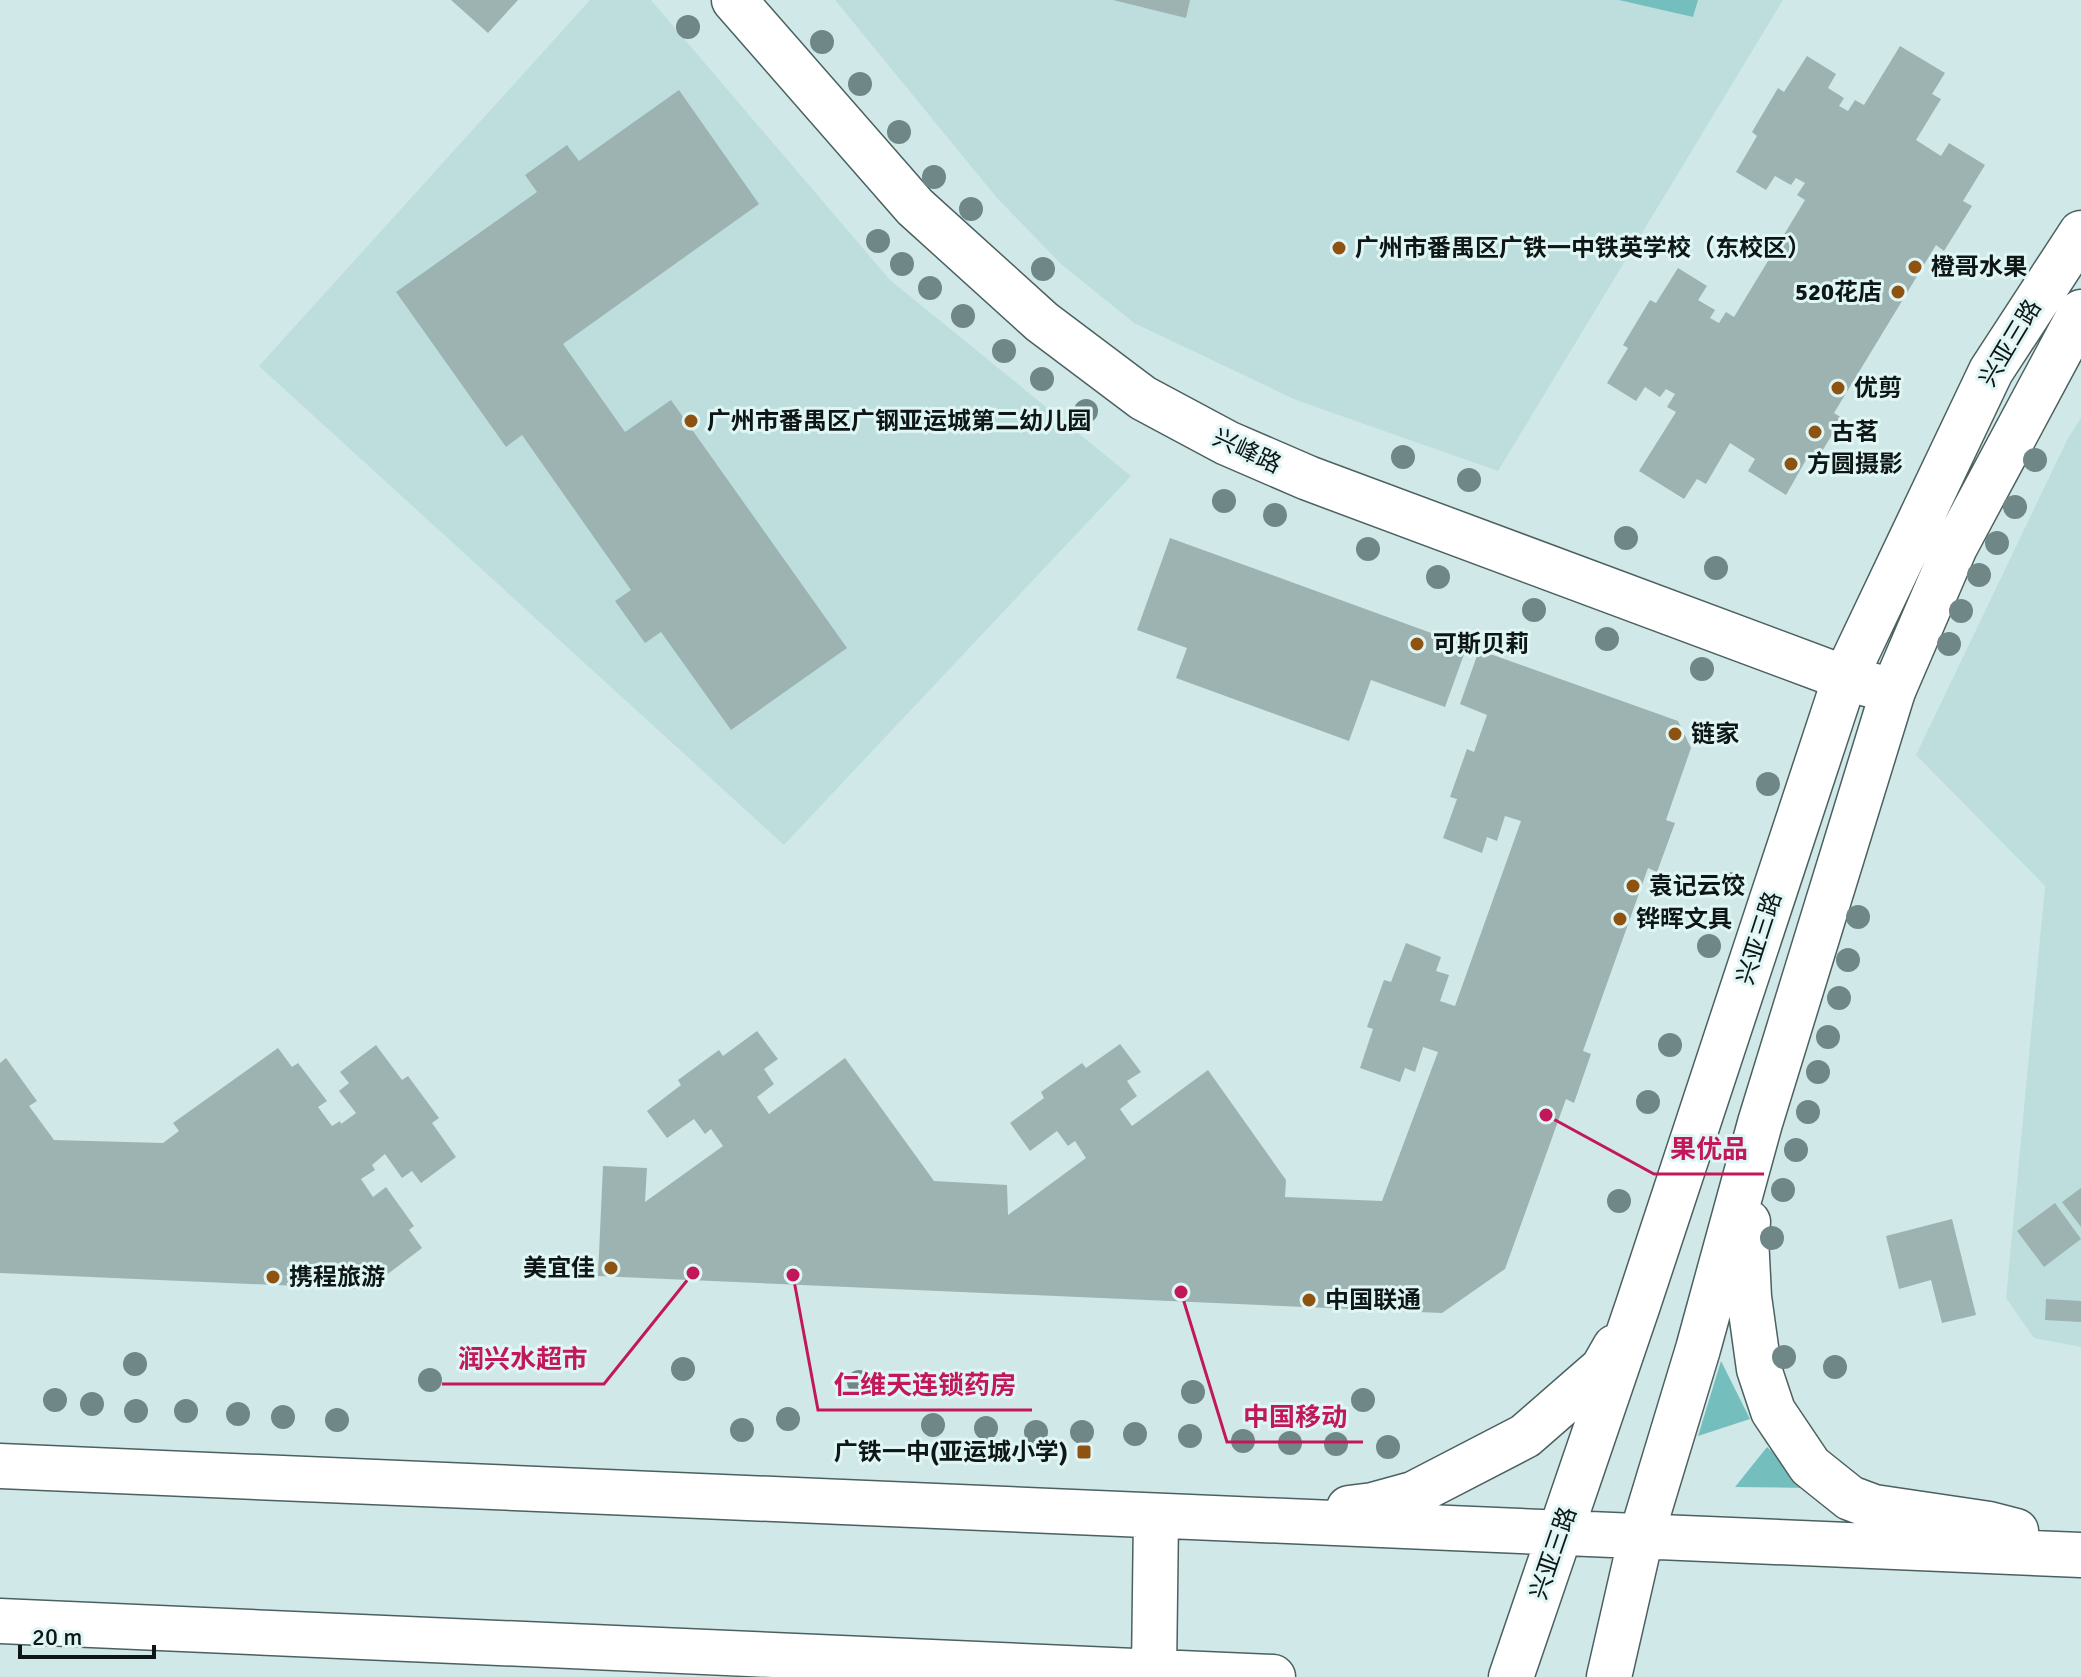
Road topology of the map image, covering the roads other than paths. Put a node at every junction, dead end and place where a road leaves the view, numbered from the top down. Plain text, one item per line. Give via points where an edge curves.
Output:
1 (734, 0) edge
2 (2081, 233) edge
3 (2081, 312) edge
4 (1845, 678) junction
5 (1893, 691) junction
6 (1760, 1123) junction
7 (1638, 1305) junction
8 (0, 1466) edge
9 (1156, 1516) junction
10 (1252, 1520) junction
11 (1560, 1534) junction
12 (1641, 1537) junction
13 (2075, 1555) edge
14 (0, 1621) edge
15 (1159, 1674) edge
16 (1273, 1677) edge
17 (1511, 1677) edge
18 (1609, 1677) edge

1 - 4 street, 兴峰路 via 915,207 1042,322 1143,398 1308,478
2 - 4 street, 兴亚三路 via 1991,371
3 - 5 street, 兴亚三路 via 1955,547
4 - 5 street, 兴峰路
4 - 7 street, 兴亚三路
5 - 6 street, 兴亚三路
6 - 12 street, 兴亚三路
6 - 13 street via 1746,1237 1759,1369 1773,1411 1810,1466 1850,1498 1874,1507 1989,1524 2039,1537
7 - 10 street via 1603,1368 1525,1436 1413,1494 1373,1505
7 - 11 street, 兴亚三路
8 - 9 street
9 - 10 street
9 - 15 street
10 - 11 street
11 - 12 street
11 - 17 street, 兴亚三路
12 - 13 street
12 - 18 street, 兴亚三路
14 - 15 street
15 - 16 street

